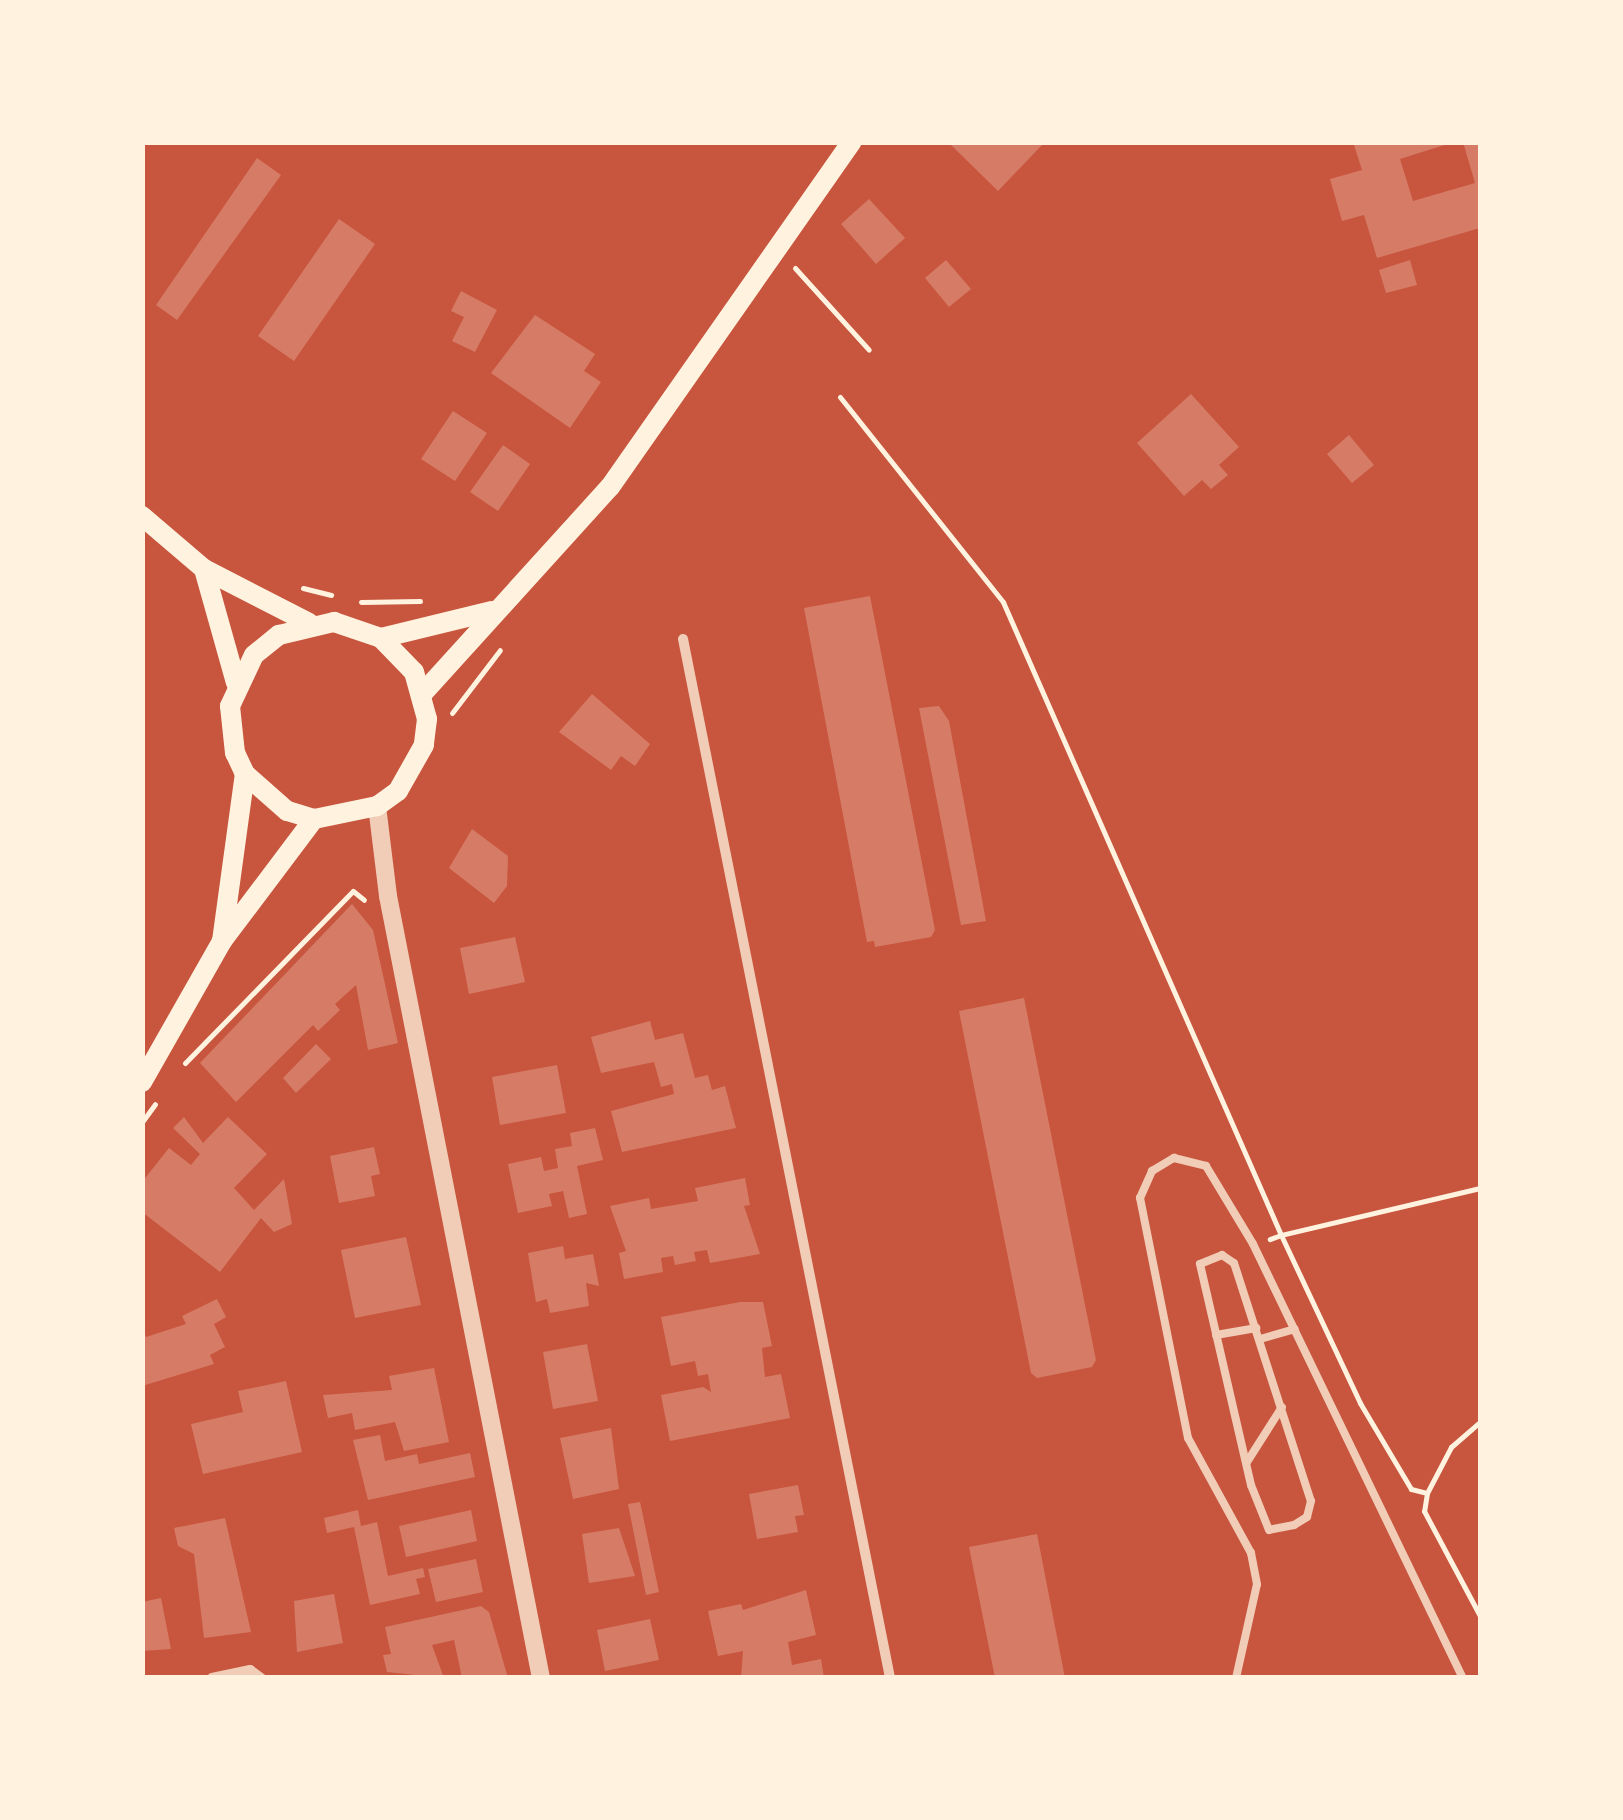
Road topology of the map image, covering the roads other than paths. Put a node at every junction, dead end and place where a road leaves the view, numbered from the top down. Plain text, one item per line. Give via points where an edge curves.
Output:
1 (852, 142) edge
2 (142, 516) edge
3 (204, 568) junction
4 (492, 611) junction
5 (309, 624) junction
6 (382, 638) junction
7 (683, 639) dead end
8 (236, 683) junction
9 (423, 693) junction
10 (245, 774) junction
11 (378, 806) junction
12 (314, 819) junction
13 (222, 941) junction
14 (142, 1082) edge
15 (1256, 1328) junction
16 (1295, 1330) junction
17 (1216, 1335) junction
18 (1260, 1339) junction
19 (1282, 1407) junction
20 (1246, 1464) junction
21 (212, 1678) edge
22 (261, 1678) edge
23 (541, 1678) edge
24 (890, 1678) edge
25 (1236, 1678) edge
26 (1463, 1678) edge

1 - 4 main road via 610,487
2 - 3 main road
3 - 5 main road
3 - 8 main road
4 - 6 main road
4 - 9 main road
5 - 6 main road via 359,627
5 - 8 main road via 266,645
6 - 9 main road via 414,672
7 - 24 street
8 - 10 main road via 230,730
9 - 11 main road via 424,746 398,791
10 - 12 main road via 287,811
10 - 13 main road
11 - 12 main road
11 - 23 street via 388,896
12 - 13 main road
13 - 14 main road
15 - 17 lane
15 - 17 lane via 1234,1264 1222,1255 1200,1264
15 - 18 lane
16 - 18 lane
16 - 25 lane via 1206,1166 1174,1158 1152,1172 1140,1198 1188,1438 1250,1553 1257,1584
16 - 26 lane
17 - 20 lane
18 - 19 lane
19 - 20 lane
19 - 20 lane via 1311,1501 1307,1517 1268,1530
21 - 22 street via 250,1670

